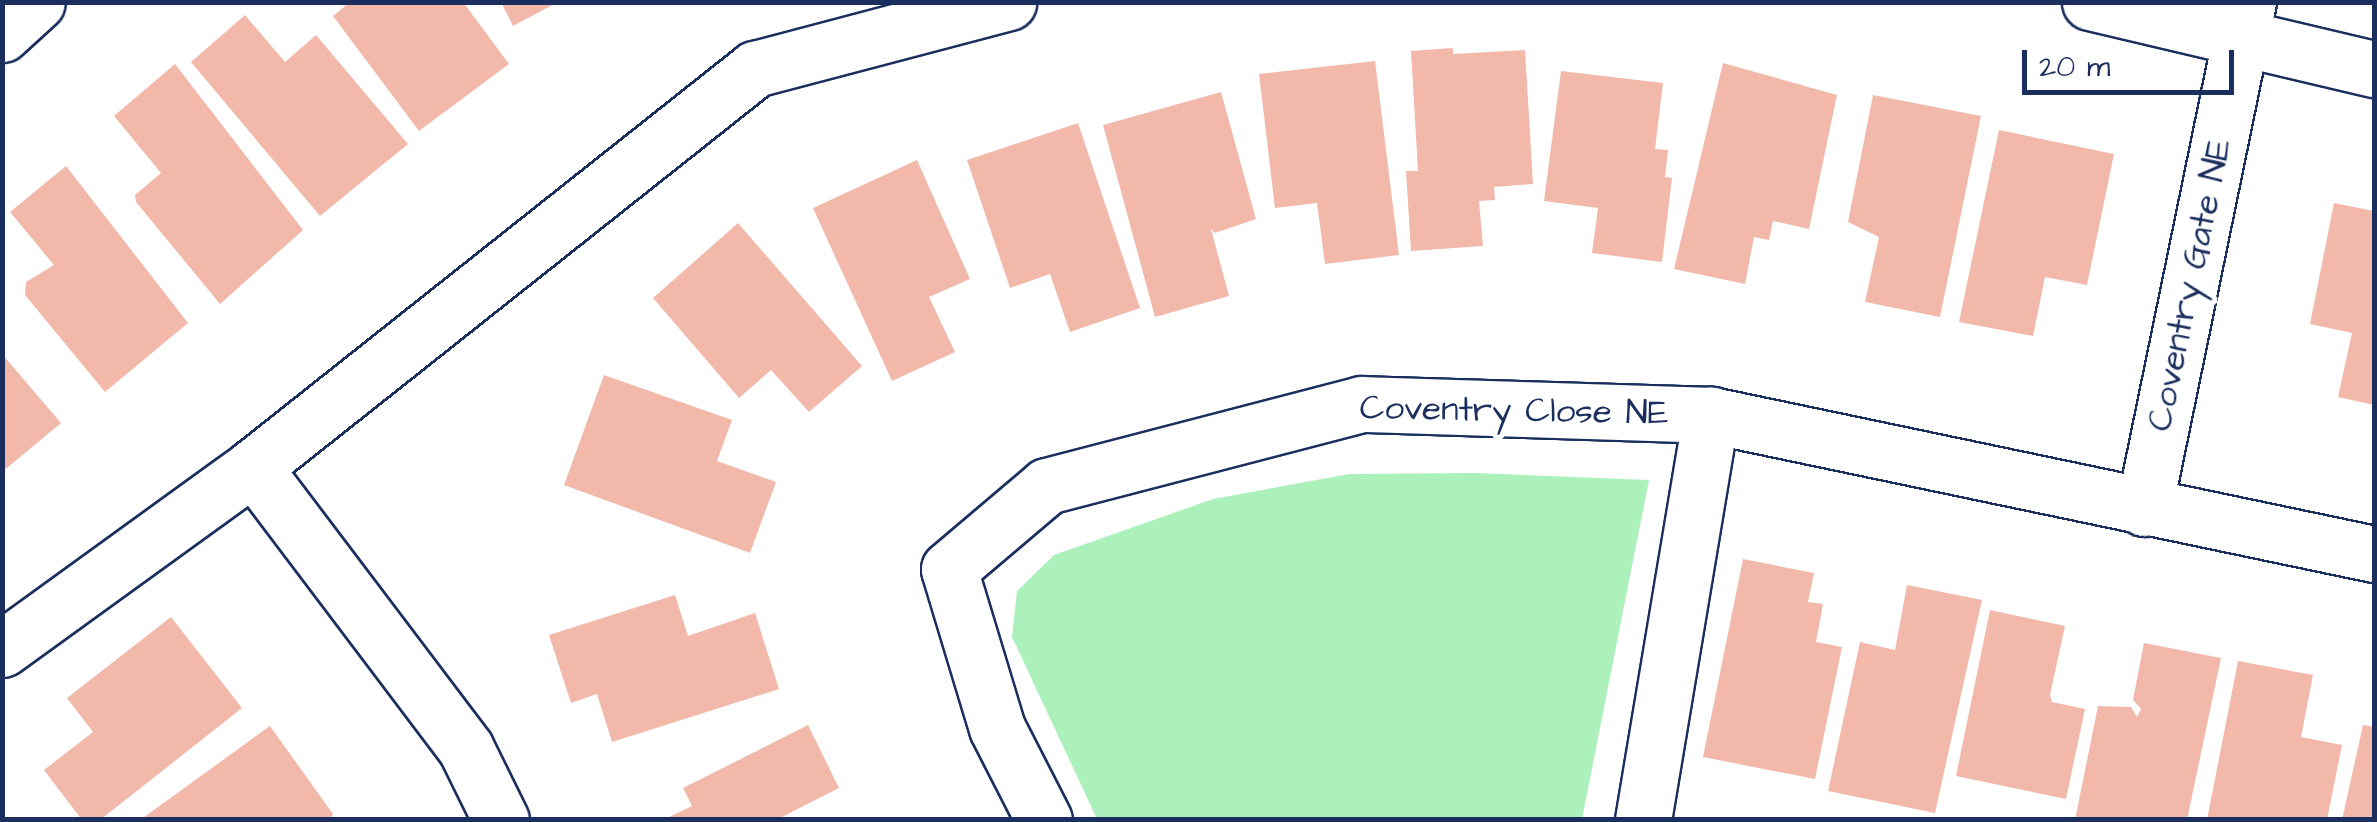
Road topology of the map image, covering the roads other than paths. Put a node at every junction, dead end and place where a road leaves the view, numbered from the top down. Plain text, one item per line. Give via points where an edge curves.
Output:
1 (37, 2) edge
2 (1008, 2) edge
3 (2090, 2) edge
4 (2244, 22) edge
5 (2, 34) edge
6 (2374, 69) edge
7 (1712, 415) junction
8 (253, 467) junction
9 (2144, 508) junction
10 (2374, 554) edge
11 (2, 649) edge
12 (500, 820) edge
13 (1044, 820) edge
14 (1644, 820) edge

1 - 5 street
2 - 8 street via 755,69
3 - 4 street
4 - 6 street
4 - 9 street, Coventry Gate NE
7 - 9 street, Coventry Close NE
7 - 13 street, Coventry Close NE via 1362,404 1047,486 949,569 996,728
7 - 14 street
8 - 11 street
8 - 12 street via 466,749
9 - 10 street, Coventry Close NE

